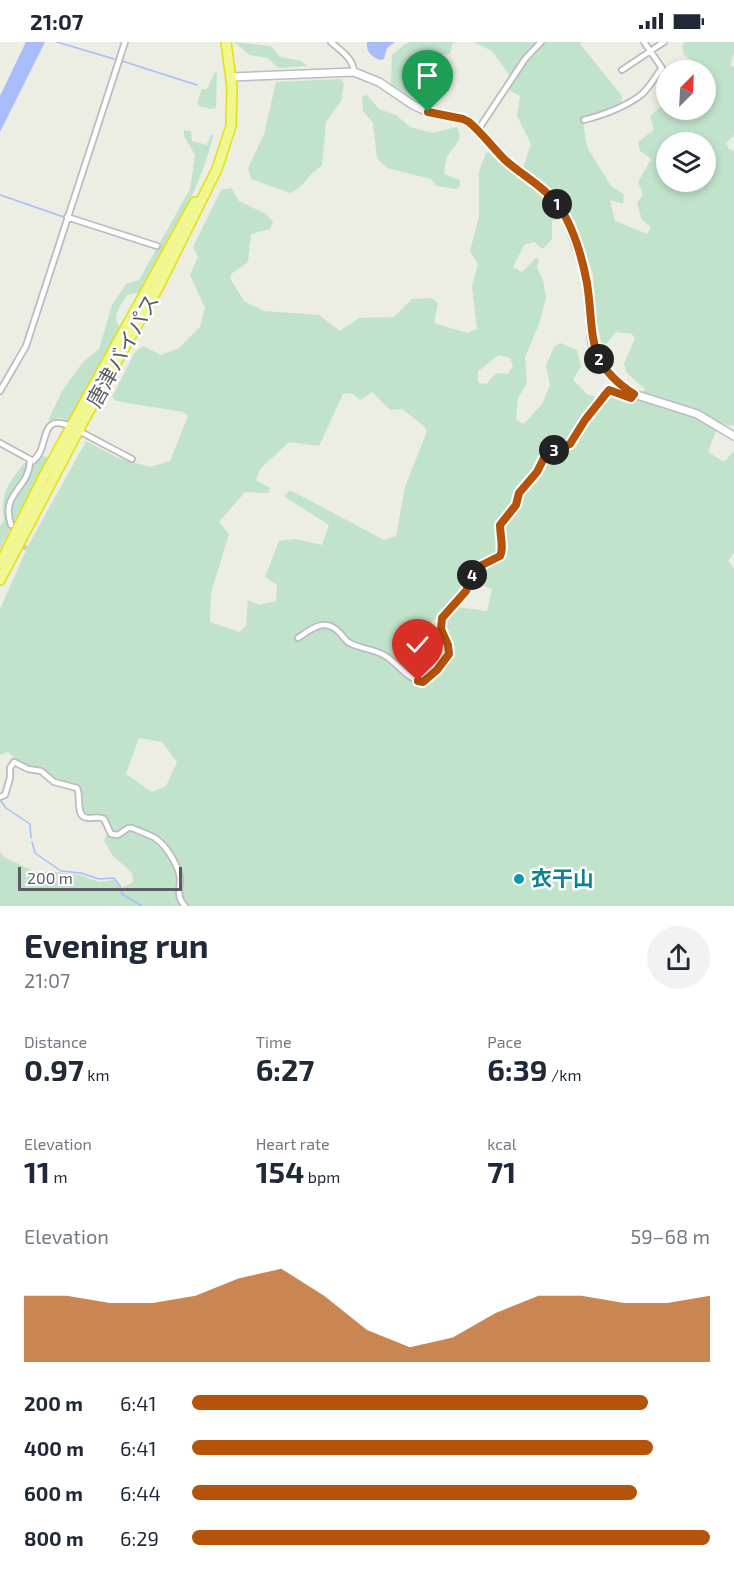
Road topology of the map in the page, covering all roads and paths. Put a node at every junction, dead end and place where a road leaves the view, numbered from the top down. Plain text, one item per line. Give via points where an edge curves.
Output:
1 (125, 42) edge
2 (226, 42) edge
3 (331, 42) edge
4 (541, 42) edge
5 (644, 42) edge
6 (664, 42) edge
7 (651, 51) junction
8 (622, 70) dead end
9 (354, 72) junction
10 (231, 76) junction
11 (584, 120) dead end
12 (478, 130) junction
13 (68, 217) junction
14 (157, 246) dead end
15 (0, 391) edge
16 (634, 394) junction
17 (76, 429) junction
18 (734, 436) edge
19 (0, 442) edge
20 (132, 459) dead end
21 (30, 460) junction
22 (11, 525) dead end
23 (0, 564) edge
24 (0, 580) edge
25 (298, 638) dead end
26 (0, 797) edge
27 (185, 906) edge

1 - 13 street
2 - 10 highway, 唐津バイパス
3 - 9 street via 351,60
4 - 12 street via 525,59
5 - 7 street
6 - 7 street
7 - 8 street
7 - 11 street via 662,68 641,94
9 - 10 street
9 - 12 street via 379,82 421,109 463,119
10 - 17 highway, 唐津バイパス via 231,126 208,188 159,286
12 - 16 street via 488,145 559,206 582,263 592,342 600,362
13 - 14 street
13 - 15 street via 26,346
16 - 18 street via 697,414
16 - 25 street via 631,398 609,390 570,444 542,458 537,472 500,525 503,552 474,571 466,591 442,618 441,629 449,654 423,682 408,676 374,650 345,641 338,630 325,624 316,624
17 - 20 street
17 - 21 street via 60,422 48,428 38,458
17 - 23 highway, 唐津バイパス
17 - 24 highway, 唐津バイパス
19 - 21 street
21 - 22 street via 26,477 9,494 4,506
26 - 27 street via 9,784 14,762 41,771 54,782 77,788 82,816 104,819 111,834 118,836 132,828 156,838 178,869 177,891

